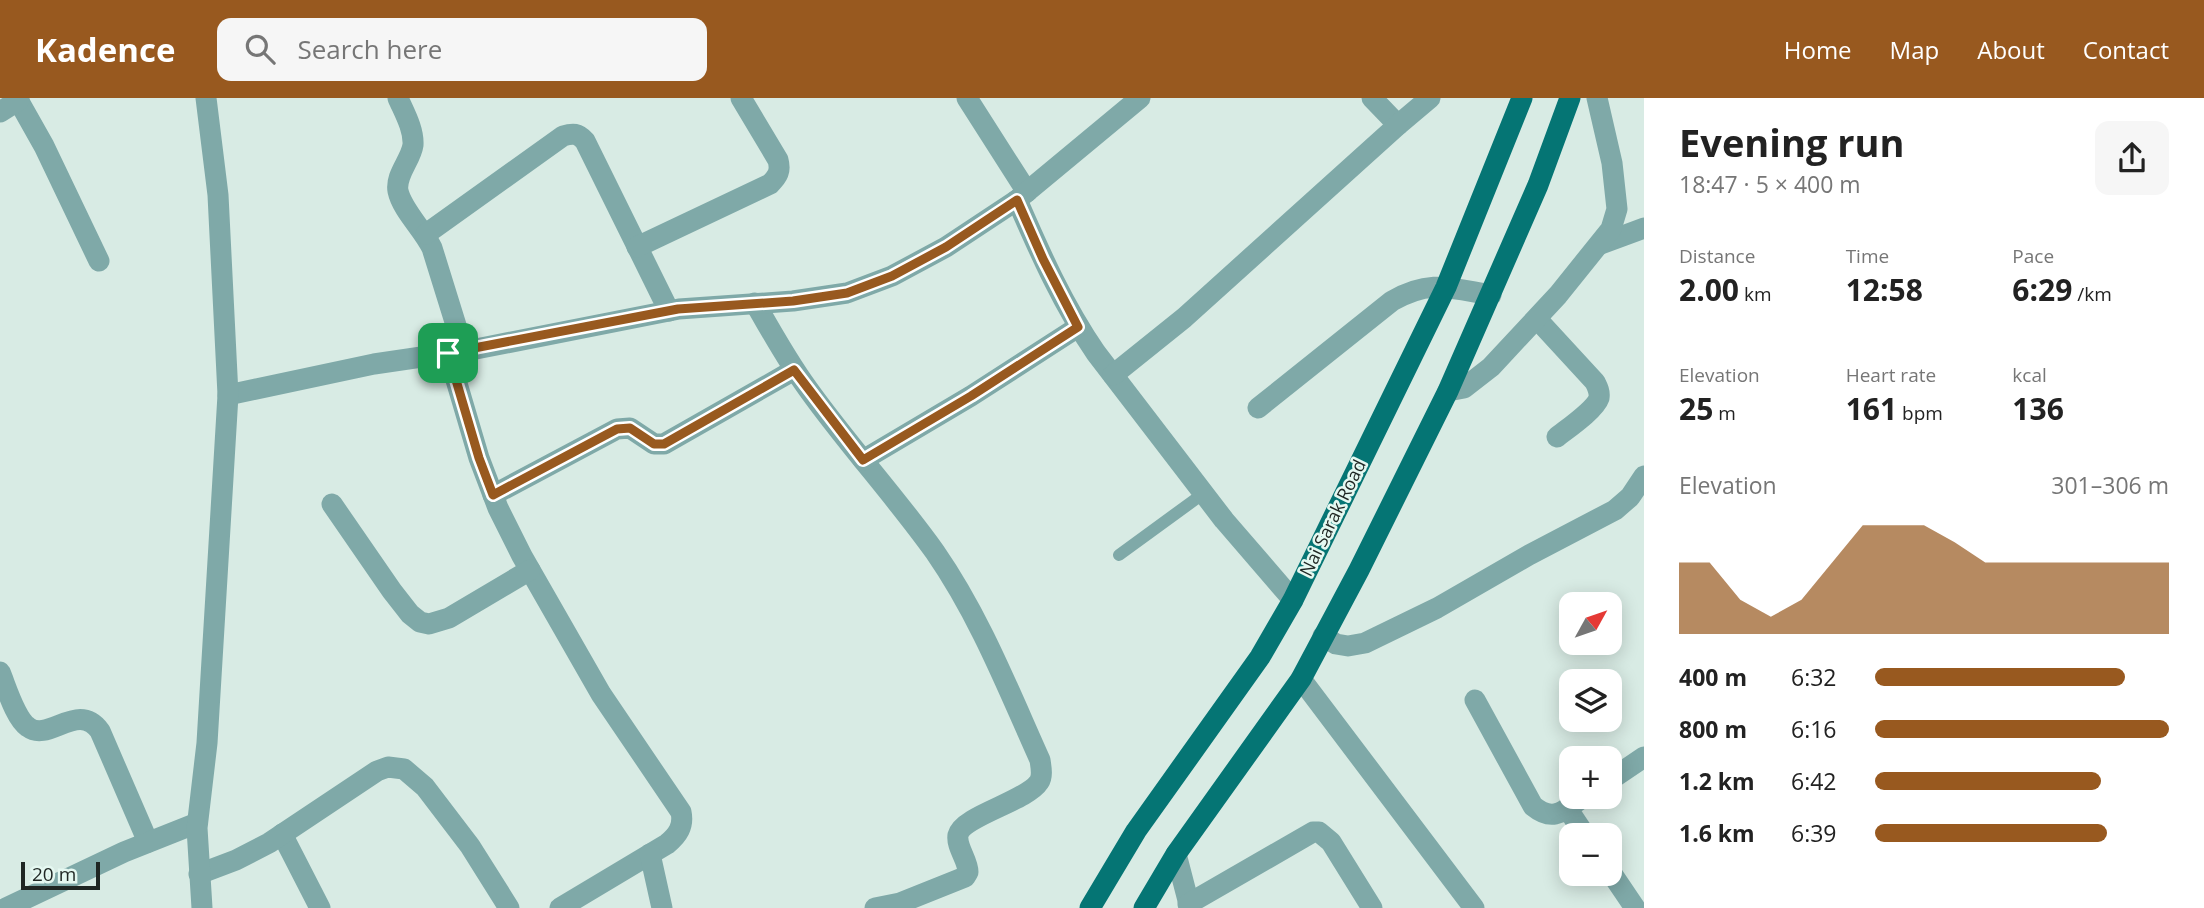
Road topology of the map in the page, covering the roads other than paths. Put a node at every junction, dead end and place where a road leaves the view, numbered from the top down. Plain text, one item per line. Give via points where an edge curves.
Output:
1 (206, 98) edge
2 (398, 98) edge
3 (741, 98) edge
4 (1140, 98) edge
5 (1372, 98) edge
6 (1430, 98) edge
7 (1522, 98) edge
8 (1597, 98) edge
9 (18, 99) edge
10 (973, 100) edge
11 (1572, 100) edge
12 (0, 112) edge
13 (1398, 125) junction
14 (1022, 196) junction
15 (1644, 228) edge
16 (426, 234) junction
17 (1601, 244) junction
18 (638, 247) junction
19 (99, 261) dead end
20 (1446, 288) junction
21 (1491, 295) junction
22 (755, 303) junction
23 (669, 311) junction
24 (1537, 319) junction
25 (1078, 327) junction
26 (456, 352) junction
27 (794, 370) junction
28 (1113, 375) junction
29 (1448, 391) junction
30 (228, 395) junction
31 (1258, 408) dead end
32 (1557, 437) dead end
33 (863, 460) junction
34 (1642, 482) edge
35 (1204, 493) junction
36 (493, 495) junction
37 (332, 504) dead end
38 (1119, 555) dead end
39 (530, 570) junction
40 (1293, 600) junction
41 (1323, 636) junction
42 (0, 672) edge
43 (1301, 679) junction
44 (1475, 701) dead end
45 (1644, 757) edge
46 (1622, 772) edge
47 (1563, 809) edge
48 (197, 823) junction
49 (282, 834) junction
50 (148, 842) junction
51 (650, 854) junction
52 (1176, 854) junction
53 (199, 874) junction
54 (1620, 886) edge
55 (1189, 906) edge
56 (6, 908) edge
57 (202, 908) edge
58 (320, 908) edge
59 (509, 908) edge
60 (560, 908) edge
61 (662, 908) edge
62 (875, 908) edge
63 (1090, 908) edge
64 (1144, 908) edge
65 (1373, 908) edge
66 (1474, 908) edge
67 (1635, 908) edge

1 - 30 street via 218,195
2 - 16 street via 413,147 397,187
3 - 18 street via 778,160 777,177
4 - 14 street
5 - 13 street
6 - 13 street
7 - 20 main road, Nai Sarak Road
8 - 17 street via 1617,209
9 - 12 street
9 - 19 street
10 - 14 street
11 - 21 main road
13 - 28 street via 1184,318
14 - 22 street via 946,247 892,276 847,293
14 - 25 street via 1043,259
15 - 17 street
16 - 18 street via 572,133 585,141
16 - 26 street via 438,265
17 - 24 street
18 - 23 street
20 - 21 street
20 - 31 street via 1424,287 1392,301
20 - 40 main road, Nai Sarak Road
21 - 29 main road
22 - 23 street
22 - 27 street
23 - 26 street
24 - 29 street via 1491,367 1464,388
24 - 32 street via 1595,382 1600,396
25 - 28 street
25 - 33 street
26 - 30 street
26 - 36 street via 479,458
27 - 33 street
27 - 36 street via 664,444 654,444 630,428 617,429
28 - 35 street
29 - 41 main road
30 - 48 street via 207,743
33 - 62 street via 964,597 992,651 1042,774 1030,790 962,828 958,839 968,865 965,877
34 - 41 street via 1615,510 1365,643 1348,646
35 - 38 lane
35 - 40 street
36 - 39 street
37 - 39 street via 392,591 420,622 449,618
39 - 51 street via 601,694 681,812 680,830
40 - 63 main road, Nai Sarak Road via 1260,657 1136,831
41 - 43 main road
42 - 50 street via 20,719 33,730 81,719 94,724
43 - 52 main road
43 - 66 street
44 - 47 street via 1533,806 1550,816
45 - 46 street
48 - 50 street
48 - 53 street
49 - 53 street
49 - 58 street
49 - 59 street via 377,771 404,769 454,823
50 - 56 street
51 - 60 street
51 - 61 street
52 - 55 street
52 - 64 main road
53 - 57 street
54 - 67 street
55 - 65 street via 1319,832 1331,842

